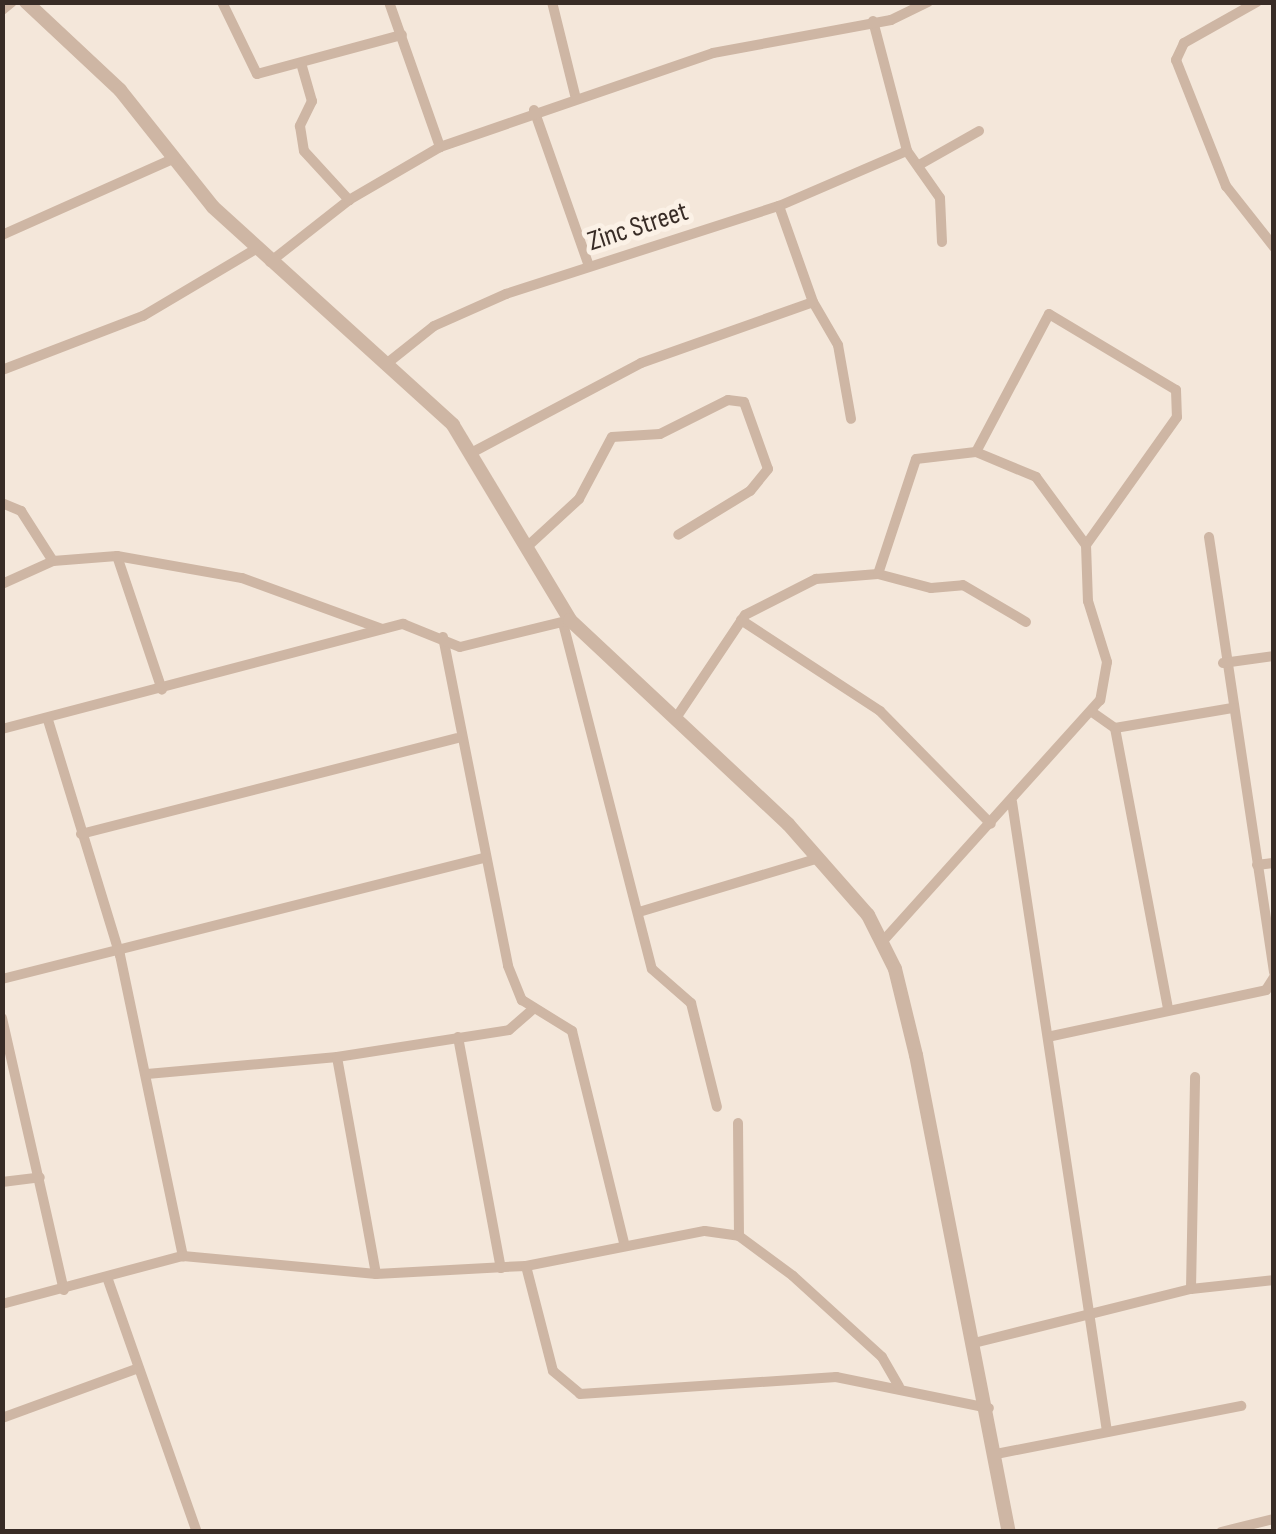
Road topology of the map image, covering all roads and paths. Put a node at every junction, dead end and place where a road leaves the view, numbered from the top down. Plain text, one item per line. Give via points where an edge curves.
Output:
1 (12, 2) edge
2 (26, 2) edge
3 (222, 2) edge
4 (390, 2) edge
5 (552, 2) edge
6 (928, 2) edge
7 (1257, 2) edge
8 (2, 10) edge
9 (873, 21) junction
10 (402, 35) junction
11 (300, 63) junction
12 (576, 98) junction
13 (534, 110) junction
14 (979, 131) dead end
15 (440, 147) junction
16 (907, 151) junction
17 (175, 158) junction
18 (919, 165) junction
19 (349, 200) junction
20 (779, 206) junction
21 (3, 235) edge
22 (942, 242) dead end
23 (1274, 247) edge
24 (256, 249) junction
25 (270, 262) junction
26 (589, 266) junction
27 (813, 302) junction
28 (390, 360) junction
29 (2, 370) edge
30 (852, 419) dead end
31 (473, 452) junction
32 (976, 452) junction
33 (2, 503) edge
34 (678, 535) dead end
35 (1209, 537) dead end
36 (530, 544) junction
37 (1086, 545) junction
38 (118, 556) junction
39 (53, 561) junction
40 (878, 574) junction
41 (2, 584) edge
42 (741, 620) junction
43 (566, 621) junction
44 (1026, 622) dead end
45 (383, 629) junction
46 (442, 637) junction
47 (1274, 656) edge
48 (1222, 663) junction
49 (162, 690) junction
50 (1232, 708) junction
51 (1092, 712) junction
52 (676, 718) junction
53 (48, 720) junction
54 (1115, 728) junction
55 (2, 729) edge
56 (457, 738) junction
57 (1012, 802) junction
58 (992, 824) junction
59 (81, 834) junction
60 (484, 858) junction
61 (819, 858) junction
62 (1274, 862) edge
63 (1257, 865) junction
64 (639, 912) junction
65 (883, 941) junction
66 (120, 955) junction
67 (1274, 975) edge
68 (2, 980) edge
69 (1168, 1008) junction
70 (532, 1010) junction
71 (2, 1018) edge
72 (1052, 1036) junction
73 (458, 1037) junction
74 (337, 1057) junction
75 (147, 1074) junction
76 (1195, 1077) dead end
77 (717, 1107) dead end
78 (738, 1123) dead end
79 (40, 1177) junction
80 (2, 1182) edge
81 (739, 1236) junction
82 (625, 1246) junction
83 (183, 1256) junction
84 (526, 1266) junction
85 (500, 1268) junction
86 (376, 1274) junction
87 (107, 1277) junction
88 (1274, 1280) edge
89 (1191, 1289) junction
90 (64, 1290) junction
91 (2, 1304) edge
92 (1096, 1318) junction
93 (978, 1342) junction
94 (136, 1369) junction
95 (899, 1387) junction
96 (1241, 1406) dead end
97 (990, 1408) junction
98 (2, 1418) edge
99 (1106, 1432) junction
100 (996, 1454) junction
101 (1274, 1519) edge
102 (197, 1532) edge
103 (1009, 1532) edge
104 (1221, 1532) edge

1 - 8 street
2 - 17 street via 120,90
3 - 11 street via 248,68 265,74
4 - 10 street
5 - 12 street
6 - 9 street
7 - 23 street via 1184,44 1176,60 1226,186
9 - 12 street via 712,52
9 - 16 street
10 - 11 street
10 - 15 street
11 - 19 street via 312,101 300,126 304,150
12 - 13 street
13 - 15 street
13 - 26 street
14 - 18 street
15 - 19 street
16 - 18 street
16 - 20 street, Zinc Street
17 - 21 street
17 - 24 street
18 - 22 street via 940,198
19 - 25 street
20 - 26 street, Zinc Street
20 - 27 street
24 - 25 street
24 - 29 street via 143,316
25 - 28 street
26 - 28 street, Zinc Street via 434,326
27 - 30 street via 838,345
27 - 31 street via 640,363
28 - 31 street
31 - 36 street
32 - 37 street via 1036,477
32 - 37 street via 1049,314 1176,390 1177,418
32 - 40 street via 930,452 909,466
33 - 39 street via 21,511
34 - 36 street via 750,490 768,468 744,402 728,400 660,434 612,437 578,499
35 - 48 street
36 - 43 street
37 - 51 street via 1088,601 1107,662
38 - 39 street
38 - 45 street via 156,556 242,578
38 - 49 street
39 - 41 street
40 - 42 street via 816,579
40 - 44 street via 931,588 964,585
42 - 52 street
42 - 58 street via 880,711
43 - 46 street via 486,646
43 - 52 street
43 - 64 street
45 - 46 street via 411,623
45 - 49 street
46 - 56 street
47 - 48 street
48 - 50 street
49 - 53 street
50 - 54 street
50 - 63 street
51 - 54 street
51 - 57 street
52 - 61 street
53 - 55 street
53 - 59 street
54 - 69 street
56 - 59 street
56 - 60 street
57 - 58 street
57 - 72 street
58 - 65 street
59 - 66 street
60 - 66 street
60 - 70 street via 511,977
61 - 64 street
61 - 65 street
62 - 63 street
63 - 67 street
64 - 77 street via 652,969 691,1003
65 - 93 street
66 - 68 street
66 - 75 street
67 - 69 street via 1266,990
69 - 72 street
70 - 73 street via 509,1030
70 - 82 street via 572,1032
71 - 79 street
72 - 92 street
73 - 74 street
73 - 85 street
74 - 75 street
74 - 86 street
75 - 83 street
76 - 89 street
78 - 81 street
79 - 80 street
79 - 90 street
81 - 82 street via 683,1232
81 - 95 street via 856,1332
82 - 84 street
83 - 86 street
83 - 87 street
84 - 85 street
84 - 95 street via 554,1372 580,1394 836,1377
85 - 86 street
87 - 90 street
87 - 94 street
88 - 89 street
89 - 92 street
90 - 91 street
92 - 93 street
92 - 99 street
93 - 97 street
94 - 98 street
94 - 102 street
95 - 97 street
96 - 99 street
97 - 100 street
99 - 100 street
100 - 103 street
101 - 104 street

